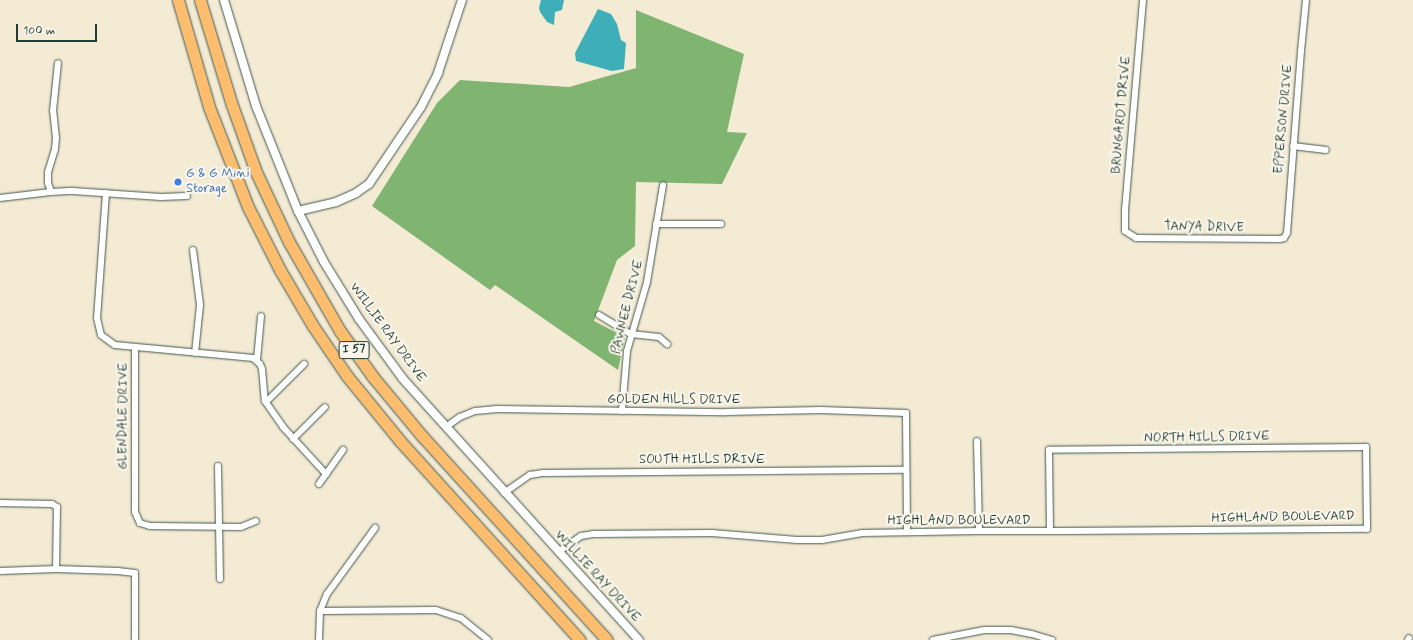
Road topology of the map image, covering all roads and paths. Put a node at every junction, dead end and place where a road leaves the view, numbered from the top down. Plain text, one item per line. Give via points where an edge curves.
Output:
1 (178, 0) edge
2 (200, 0) edge
3 (224, 0) edge
4 (462, 0) edge
5 (1143, 0) edge
6 (1306, 0) edge
7 (58, 63) dead end
8 (1293, 146) junction
9 (1326, 150) dead end
10 (663, 185) dead end
11 (51, 192) junction
12 (106, 193) junction
13 (187, 196) dead end
14 (0, 198) edge
15 (298, 211) junction
16 (656, 224) junction
17 (721, 224) dead end
18 (1126, 231) joint
19 (1284, 238) joint
20 (193, 250) dead end
21 (599, 315) dead end
22 (261, 316) dead end
23 (632, 334) junction
24 (667, 344) dead end
25 (135, 347) junction
26 (195, 353) junction
27 (257, 360) junction
28 (304, 364) dead end
29 (266, 402) junction
30 (326, 407) dead end
31 (622, 410) junction
32 (446, 427) junction
33 (293, 439) junction
34 (977, 441) dead end
35 (343, 450) dead end
36 (218, 466) dead end
37 (906, 470) junction
38 (326, 474) junction
39 (320, 484) dead end
40 (504, 493) junction
41 (0, 503) edge
42 (256, 522) dead end
43 (220, 526) junction
44 (375, 528) dead end
45 (1367, 529) joint
46 (979, 531) junction
47 (1050, 531) junction
48 (907, 532) junction
49 (558, 552) junction
50 (56, 569) junction
51 (0, 571) edge
52 (220, 579) dead end
53 (320, 611) junction
54 (135, 640) edge
55 (319, 640) edge
56 (488, 640) edge
57 (580, 640) edge
58 (607, 640) edge
59 (639, 640) edge
60 (933, 640) edge
61 (1052, 640) edge

1 - 57 highway, I 57 via 209,107 248,207 280,270 313,326 347,376 400,441
2 - 58 highway, I 57 via 232,105 256,172 289,242 340,331 373,377 422,436
3 - 15 street, WILLIE RAY DRIVE via 256,106
4 - 15 street via 438,73 421,107 369,184 336,202
5 - 18 street, BRUNGARDT DRIVE via 1124,216
6 - 8 street, EPPERSON DRIVE
7 - 11 street via 53,111 55,149 48,172
8 - 9 street
8 - 19 street, EPPERSON DRIVE via 1287,233
10 - 16 street, PAWNEE DRIVE
11 - 12 street
11 - 14 street
12 - 13 street
12 - 25 street, GLENDALE DRIVE via 98,329 105,339 115,345
15 - 32 street, WILLIE RAY DRIVE via 324,262 359,319 403,379
16 - 17 street
16 - 23 street, PAWNEE DRIVE via 647,282
18 - 19 street, TANYA DRIVE via 1136,238
20 - 26 street via 200,305
21 - 23 street
22 - 27 street
23 - 24 street via 659,336
23 - 31 street, PAWNEE DRIVE via 626,358
25 - 26 street
25 - 43 street, GLENDALE DRIVE via 135,512 140,523 150,526
26 - 27 street via 248,356
27 - 29 street via 262,369
28 - 29 street
29 - 33 street
30 - 33 street
31 - 32 street, GOLDEN HILLS DRIVE via 475,411
31 - 37 street, GOLDEN HILLS DRIVE via 821,410 906,413
32 - 40 street, WILLIE RAY DRIVE
33 - 38 street
34 - 46 street
35 - 38 street
36 - 43 street
37 - 40 street, SOUTH HILLS DRIVE via 542,473 530,475
37 - 48 street
38 - 39 street
40 - 49 street, WILLIE RAY DRIVE
41 - 50 street via 60,505
42 - 43 street, GLENDALE DRIVE via 241,527
43 - 52 street
44 - 53 street via 327,594
45 - 47 street, HIGHLAND BOULEVARD
45 - 47 street, NORTH HILLS DRIVE via 1366,447 1049,450
46 - 47 street, HIGHLAND BOULEVARD
46 - 48 street, HIGHLAND BOULEVARD
48 - 49 street, HIGHLAND BOULEVARD via 862,533 822,540 712,533 593,534 581,536
49 - 59 street, WILLIE RAY DRIVE
50 - 51 street
50 - 54 street via 135,573
53 - 55 street
53 - 56 street via 436,610 460,618
60 - 61 street via 984,630 1012,630

